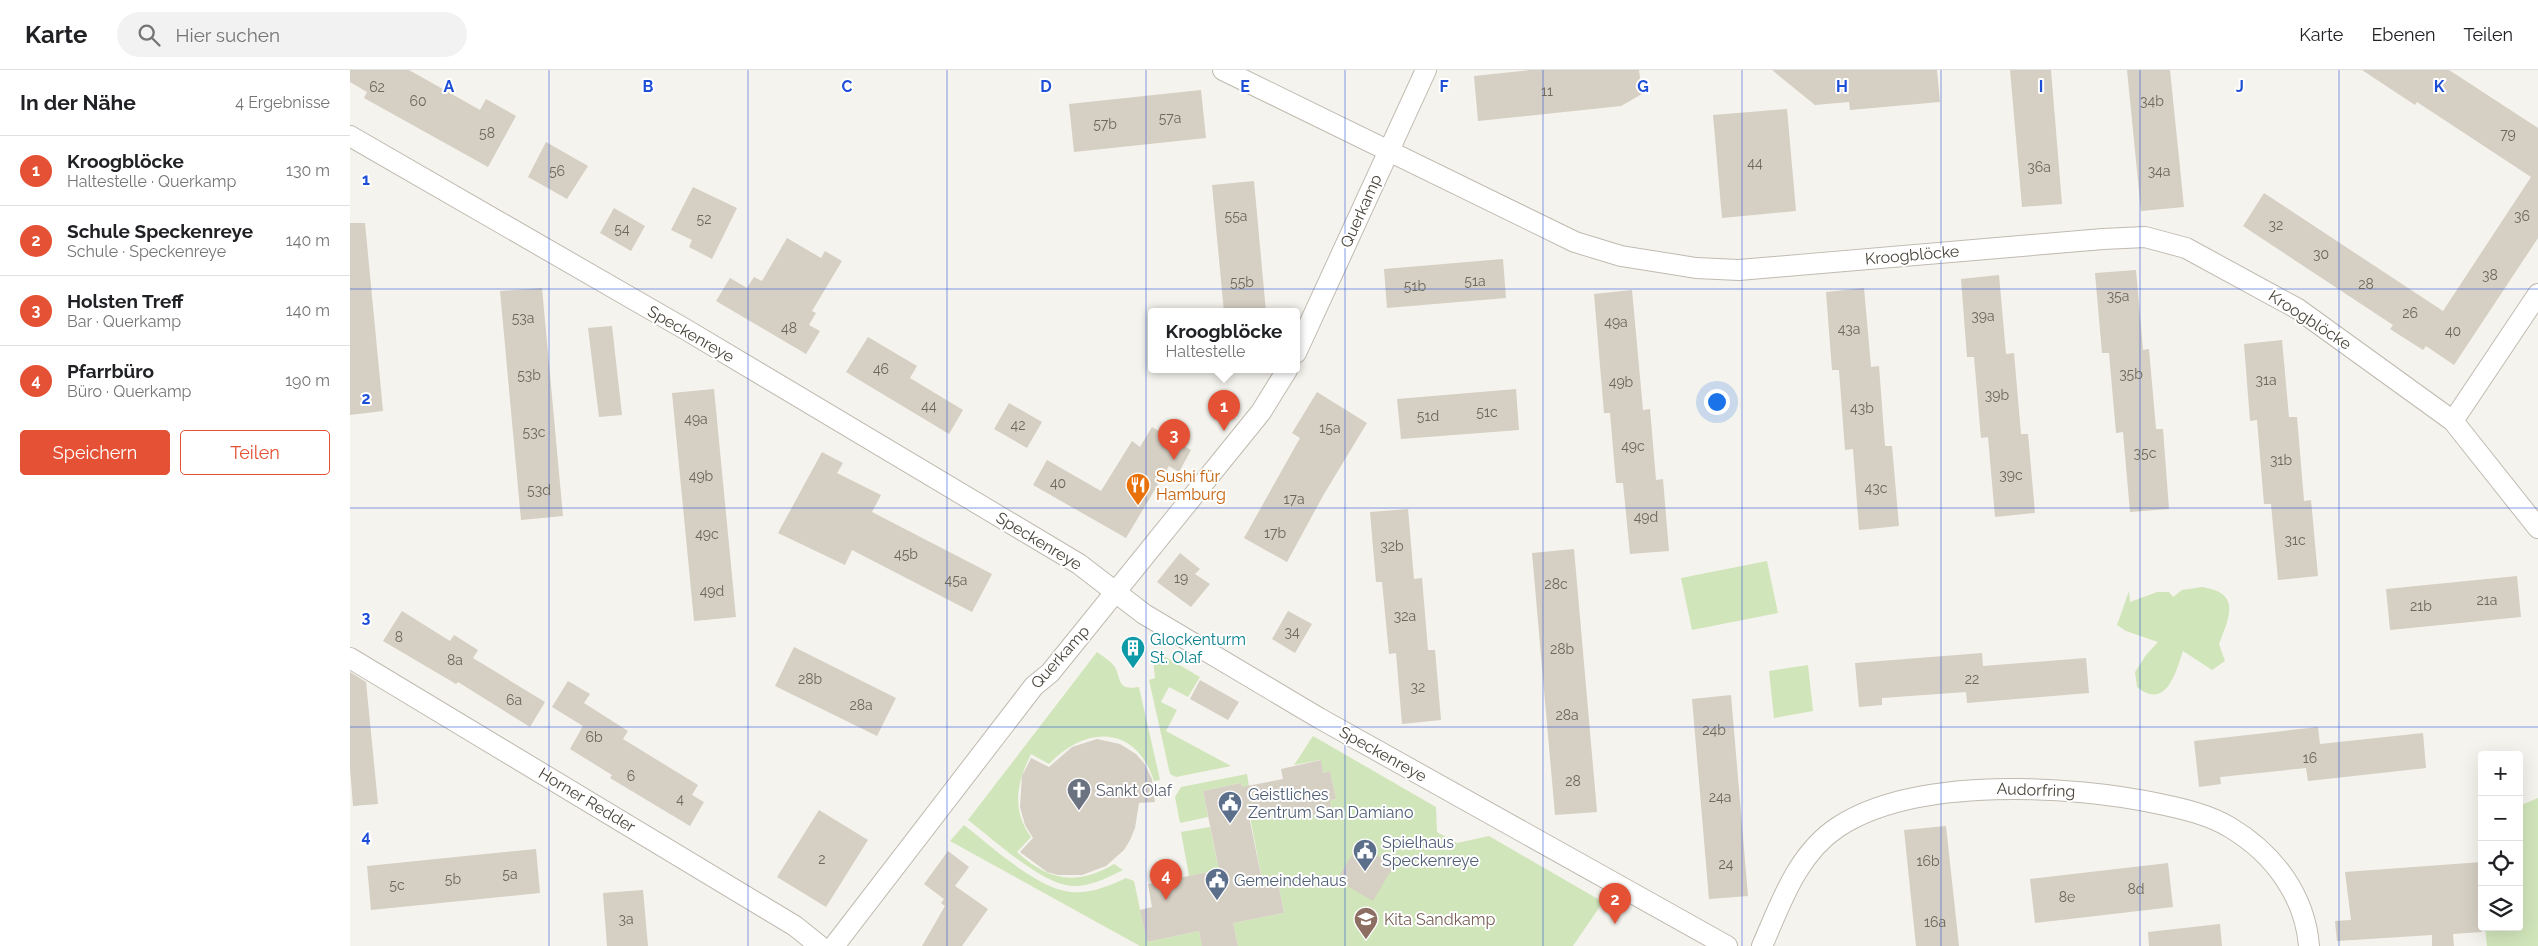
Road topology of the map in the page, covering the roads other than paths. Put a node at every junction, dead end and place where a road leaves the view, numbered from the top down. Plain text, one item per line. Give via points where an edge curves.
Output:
1 (1223, 70) edge
2 (1426, 70) edge
3 (350, 136) edge
4 (1388, 153) junction
5 (2538, 294) edge
6 (1300, 344) edge
7 (1285, 373) edge
8 (2453, 421) junction
9 (2538, 528) edge
10 (1116, 592) junction
11 (350, 658) edge
12 (820, 946) edge
13 (834, 946) edge
14 (1727, 946) edge
15 (1762, 946) edge
16 (2309, 946) edge

1 - 4 street, Kroogblöcke
2 - 4 street, Querkamp
3 - 10 street, Speckenreye via 684,329 1079,564
4 - 6 street, Querkamp
4 - 8 street, Kroogblöcke via 1575,242 1621,256 1696,268 1768,268 2145,237 2186,248 2298,309
5 - 8 street
7 - 10 street, Querkamp via 1261,412
8 - 9 street, Kroogblöcke
10 - 13 street, Querkamp via 1050,673 1034,686
10 - 14 street, Speckenreye via 1144,614 1319,718
11 - 12 street, Horner Redder via 795,926
15 - 16 street, Audorfring via 1797,868 1819,842 1839,826 1890,804 1991,789 2058,789 2142,800 2190,811 2231,827 2266,854 2285,876 2307,925

